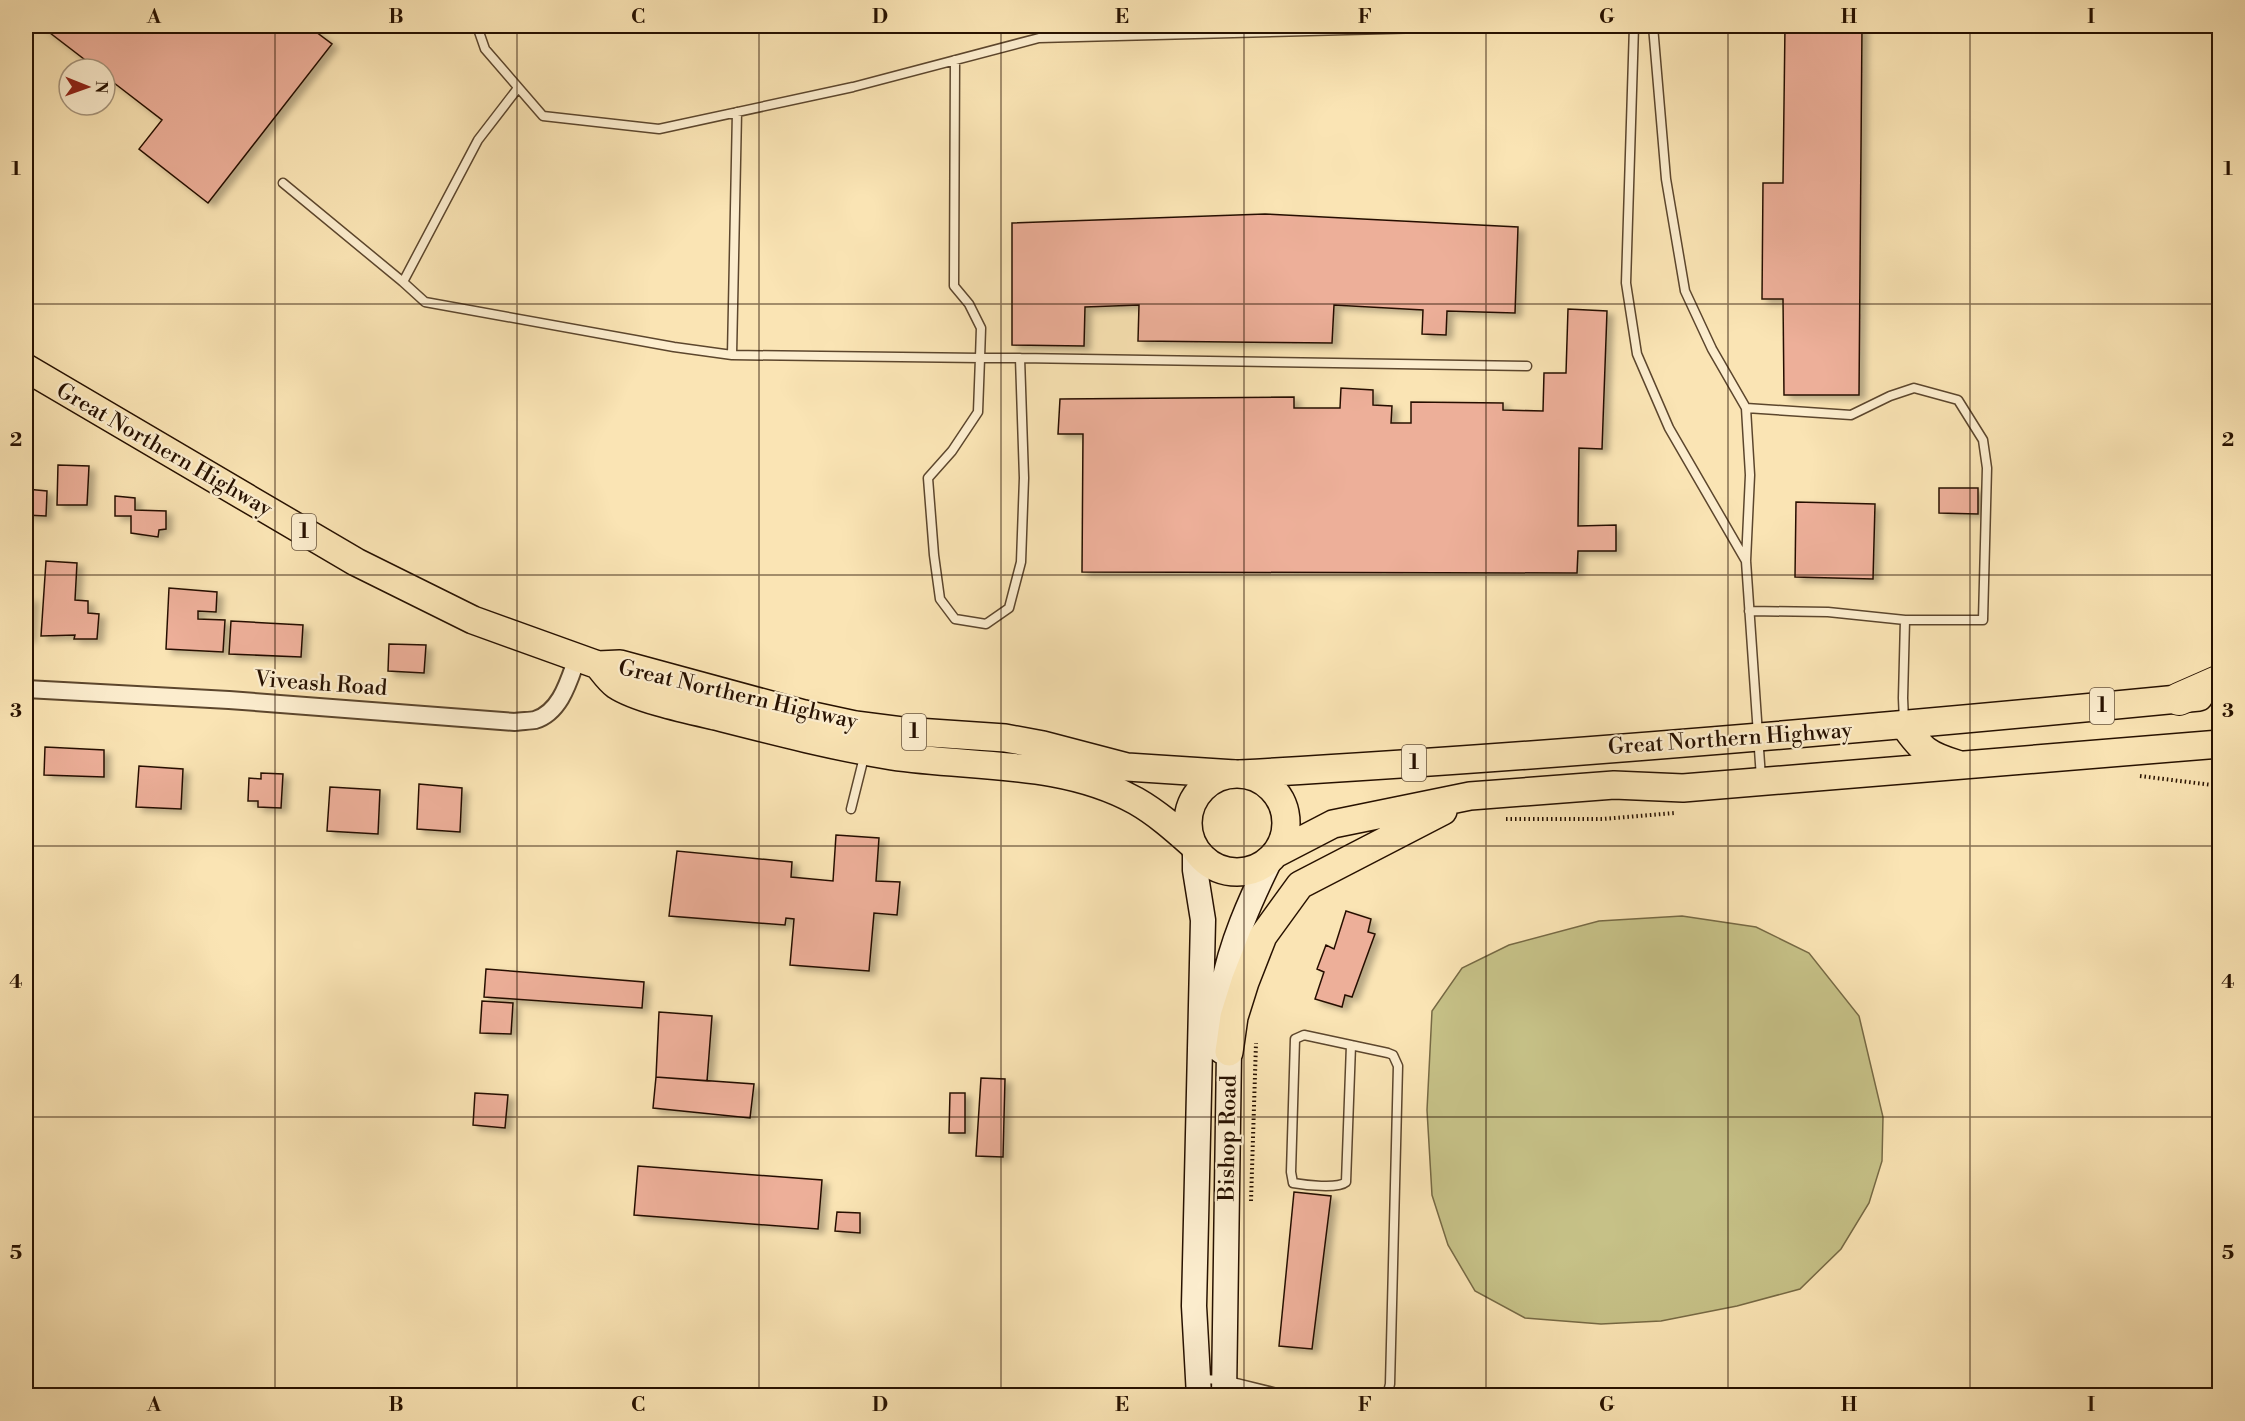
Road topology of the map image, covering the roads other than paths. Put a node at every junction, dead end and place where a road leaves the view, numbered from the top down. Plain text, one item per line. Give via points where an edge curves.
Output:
1 (477, 26) edge
2 (1476, 26) edge
3 (1502, 26) edge
4 (1634, 26) edge
5 (1653, 26) edge
6 (1305, 28) edge
7 (1151, 30) edge
8 (955, 60) junction
9 (518, 88) junction
10 (737, 112) junction
11 (283, 183) dead end
12 (403, 282) junction
13 (732, 355) junction
14 (980, 358) junction
15 (1020, 358) junction
16 (1527, 366) dead end
17 (26, 368) edge
18 (1746, 408) junction
19 (1746, 561) junction
20 (1749, 611) junction
21 (1905, 620) junction
22 (587, 661) junction
23 (2220, 681) edge
24 (26, 689) edge
25 (2220, 695) edge
26 (2179, 699) junction
27 (1904, 725) junction
28 (1758, 737) junction
29 (869, 739) junction
30 (2220, 744) edge
31 (1964, 766) junction
32 (1238, 774) junction
33 (1761, 782) junction
34 (1470, 796) junction
35 (851, 809) dead end
36 (1194, 847) junction
37 (1273, 857) junction
38 (1351, 1045) junction
39 (1229, 1052) junction
40 (1198, 1387) edge
41 (1224, 1388) edge
42 (1330, 1395) edge
43 (1384, 1395) edge

1 - 9 lane via 484,50
2 - 3 lane
2 - 6 lane
4 - 19 lane via 1626,283 1637,354 1669,428
5 - 18 lane via 1666,178 1685,291
6 - 7 lane
7 - 8 lane via 1039,38
8 - 10 lane
8 - 14 lane via 954,286 981,328
9 - 10 lane via 543,116 636,127 659,129
9 - 12 lane via 478,140
10 - 13 lane
11 - 12 lane
12 - 13 lane via 425,302
13 - 14 lane
14 - 15 lane
14 - 15 lane via 978,412 928,478 940,599 955,619 986,624 1009,608 1021,562 1024,478
15 - 16 lane
17 - 22 main road, Great Northern Highway / 1 via 356,562 473,620
18 - 19 lane via 1750,475
18 - 21 lane via 1851,415 1914,388 1958,400 1983,440 1987,468 1983,620
19 - 20 lane
20 - 21 lane via 1828,612
20 - 28 lane
21 - 27 lane
22 - 24 street, Viveash Road via 551,710 535,720 515,722
22 - 29 main road, Great Northern Highway / 1 via 620,664 804,714
23 - 26 highway
25 - 26 main road, Great Northern Highway / 1
26 - 27 main road, Great Northern Highway / 1
27 - 28 main road, Great Northern Highway / 1
27 - 31 main road via 1920,748
28 - 32 main road, Great Northern Highway / 1
28 - 33 lane
29 - 32 main road, Great Northern Highway / 1 via 1005,738 1127,767
29 - 35 lane
29 - 36 main road, Great Northern Highway / 1 via 895,756 1033,770 1100,786 1161,817
30 - 31 main road, Great Northern Highway / 1
31 - 33 main road, Great Northern Highway / 1
32 - 36 main road, 1 via 1214,780 1198,794 1188,824
32 - 37 main road, 1 via 1261,780 1282,803 1286,834
33 - 34 main road, Great Northern Highway / 1 via 1683,788 1614,785
34 - 37 main road, Great Northern Highway / 1 via 1333,824
34 - 39 main road via 1300,885 1263,936 1234,1017
36 - 37 main road, 1 via 1209,864 1229,872 1250,871
36 - 40 street, Bishop Road via 1203,920 1194,1306
37 - 39 street, Bishop Road via 1240,928 1223,987 1217,1047
38 - 38 lane via 1346,1182 1335,1186 1293,1183 1290,1173 1295,1039 1304,1035
38 - 43 lane via 1393,1055 1398,1066 1390,1384
39 - 41 street, Bishop Road
40 - 41 lane
41 - 42 lane via 1255,1386 1277,1393

